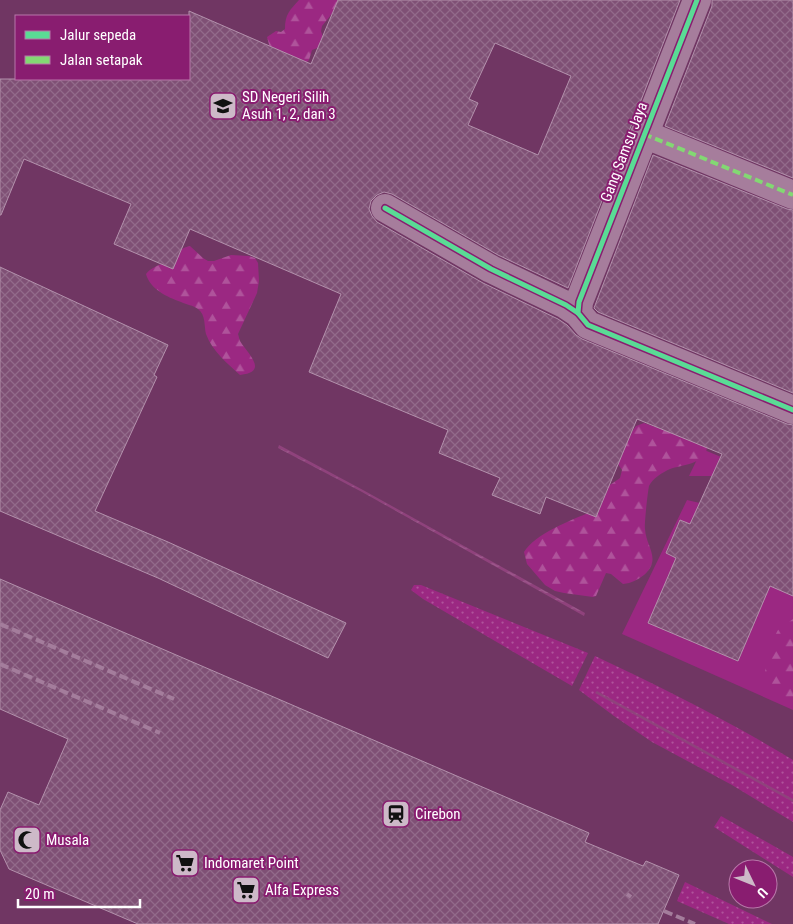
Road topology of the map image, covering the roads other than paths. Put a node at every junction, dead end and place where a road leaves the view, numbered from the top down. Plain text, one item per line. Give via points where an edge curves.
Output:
1 (697, 0) edge
2 (644, 134) junction
3 (793, 195) edge
4 (384, 208) dead end
5 (578, 313) junction
6 (793, 410) edge

1 - 2 street, Gang Samsu Jaya
2 - 3 street
2 - 5 street, Gang Samsu Jaya via 579,302
4 - 5 street via 491,269
5 - 6 street via 588,325

